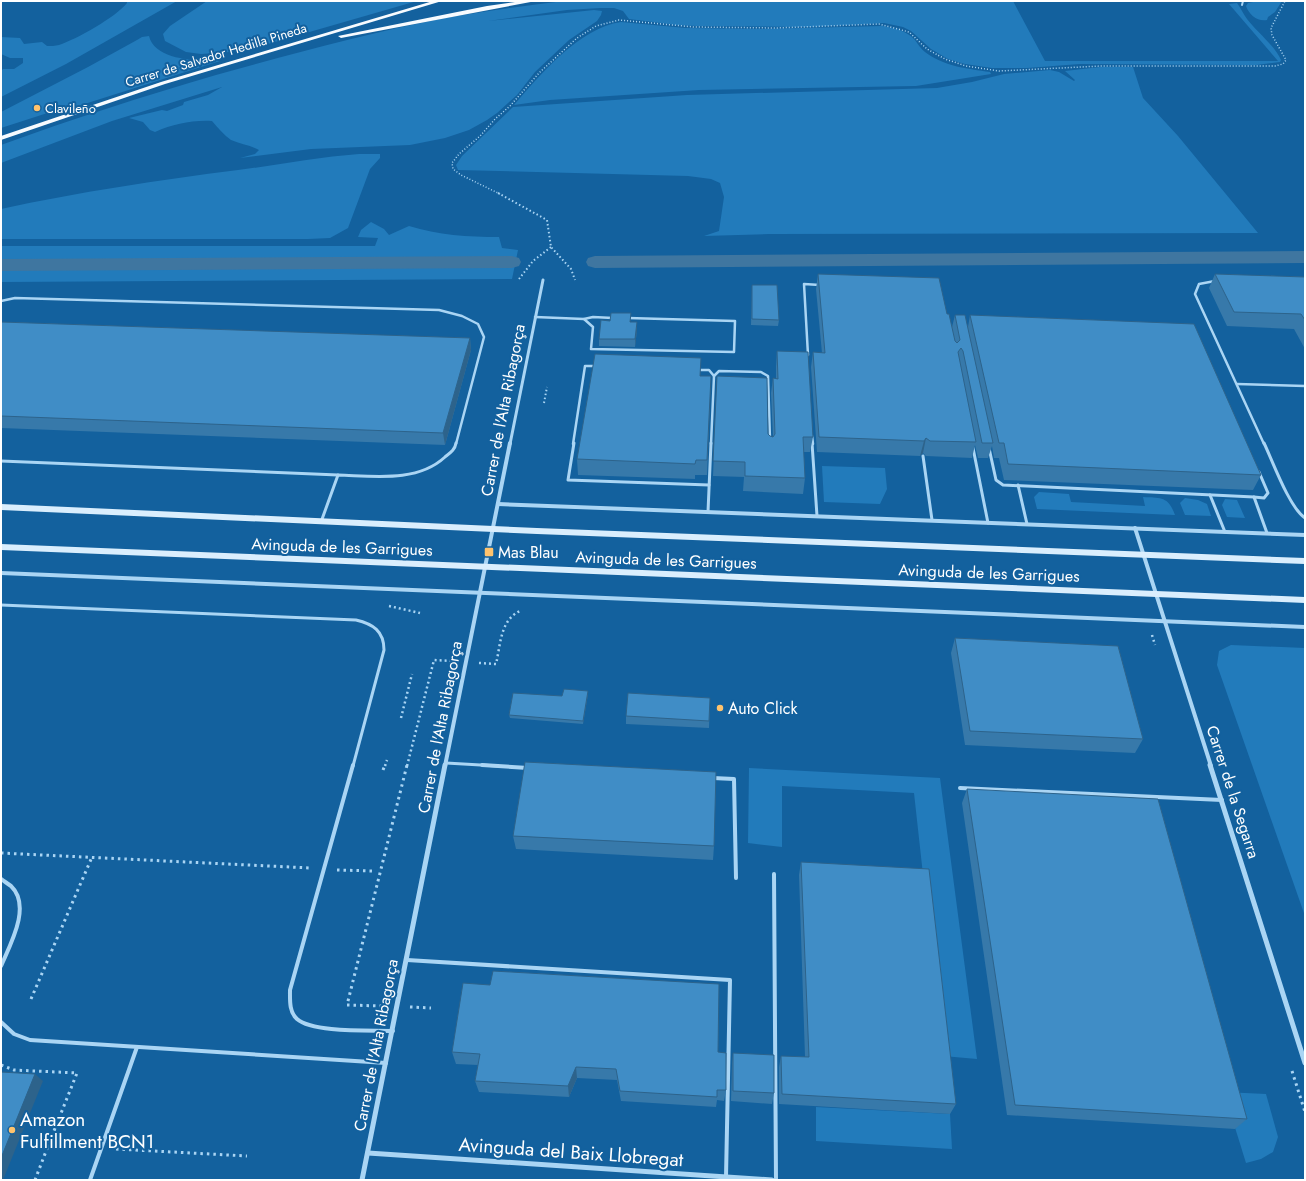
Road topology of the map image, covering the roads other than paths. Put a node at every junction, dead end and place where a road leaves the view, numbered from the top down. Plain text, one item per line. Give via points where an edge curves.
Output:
1 (439, 1) edge
2 (533, 1) edge
3 (1242, 1) edge
4 (1242, 5) dead end
5 (234, 62) junction
6 (1, 138) edge
7 (543, 280) dead end
8 (1216, 281) dead end
9 (826, 285) edge
10 (1, 301) edge
11 (535, 317) junction
12 (617, 318) edge
13 (624, 318) edge
14 (584, 319) junction
15 (808, 363) edge
16 (600, 366) edge
17 (694, 369) edge
18 (714, 376) junction
19 (1237, 384) junction
20 (1305, 386) edge
21 (812, 433) edge
22 (770, 442) edge
23 (972, 442) edge
24 (988, 443) edge
25 (923, 456) edge
26 (1, 461) edge
27 (1256, 465) edge
28 (338, 475) junction
29 (709, 486) junction
30 (1018, 486) junction
31 (1210, 495) junction
32 (1254, 497) junction
33 (498, 504) junction
34 (1, 507) edge
35 (708, 512) junction
36 (817, 516) junction
37 (1305, 518) edge
38 (932, 520) junction
39 (321, 522) junction
40 (988, 523) junction
41 (1027, 524) junction
42 (1135, 528) junction
43 (493, 529) junction
44 (1225, 532) junction
45 (1267, 534) junction
46 (1305, 535) edge
47 (1, 547) edge
48 (1144, 554) junction
49 (1305, 561) edge
50 (485, 567) junction
51 (1, 573) edge
52 (480, 593) junction
53 (1156, 594) junction
54 (1305, 600) edge
55 (1, 605) edge
56 (1165, 621) junction
57 (1305, 627) edge
58 (446, 763) junction
59 (535, 768) edge
60 (710, 778) edge
61 (960, 788) dead end
62 (1222, 800) junction
63 (774, 874) dead end
64 (736, 878) dead end
65 (1, 879) edge
66 (407, 960) junction
67 (1, 966) edge
68 (1, 1022) edge
69 (393, 1031) junction
70 (137, 1047) junction
71 (386, 1063) junction
72 (1305, 1063) edge
73 (368, 1153) junction
74 (726, 1177) junction
75 (90, 1180) edge
76 (362, 1180) edge
77 (772, 1180) edge
78 (776, 1180) edge

1 - 5 main road, Carrer de Salvador Hedilla Pineda
2 - 5 main road via 375,29
3 - 4 lane
5 - 6 main road, Carrer de Salvador Hedilla Pineda
7 - 11 street, Carrer de l'Alta Ribagorça
8 - 19 lane via 1199,284 1195,294
9 - 15 lane via 804,284
10 - 28 lane via 15,298 439,310 462,316 478,324 484,336 455,448 441,461 422,472 399,476
11 - 14 lane
11 - 33 street, Carrer de l'Alta Ribagorça
12 - 14 lane
13 - 14 lane via 734,321 734,352 591,349 594,327
16 - 29 lane via 585,366 568,480
17 - 18 lane via 709,370
18 - 22 lane via 719,371 760,372 768,376
18 - 29 lane
19 - 20 lane
19 - 37 lane via 1286,491 1299,514
21 - 36 lane
23 - 40 lane
24 - 30 lane via 996,480 1003,485
25 - 38 lane
26 - 28 lane
27 - 32 lane via 1268,493 1264,498
28 - 39 lane
29 - 35 lane
30 - 31 lane
30 - 41 lane
31 - 32 lane
31 - 44 lane
32 - 45 lane
33 - 35 street
33 - 43 street, Carrer de l'Alta Ribagorça
34 - 39 street, Avinguda de les Garrigues
35 - 36 street
36 - 38 street
38 - 40 street
39 - 43 street, Avinguda de les Garrigues
40 - 41 street
41 - 42 street
42 - 44 street
42 - 48 street, Carrer de la Segarra
43 - 48 street, Avinguda de les Garrigues
43 - 50 street, Carrer de l'Alta Ribagorça
44 - 45 street
45 - 46 street
47 - 50 street, Avinguda de les Garrigues
48 - 49 street, Avinguda de les Garrigues
48 - 53 street, Carrer de la Segarra
50 - 52 street, Carrer de l'Alta Ribagorça
50 - 53 street, Avinguda de les Garrigues
51 - 52 street
52 - 56 street
52 - 58 street, Carrer de l'Alta Ribagorça
53 - 54 street, Avinguda de les Garrigues
53 - 56 street, Carrer de la Segarra
55 - 69 lane via 356,620 377,629 385,643 383,658 290,990 290,1007 296,1017 311,1026
56 - 57 street
56 - 62 street, Carrer de la Segarra
58 - 59 lane
58 - 66 street, Carrer de l'Alta Ribagorça
60 - 64 lane via 734,779
61 - 62 lane
62 - 72 street, Carrer de la Segarra
63 - 78 lane
65 - 67 lane via 16,894 20,911 16,931
66 - 69 street, Carrer de l'Alta Ribagorça
66 - 74 lane via 730,980
68 - 70 lane via 19,1038
69 - 71 street, Carrer de l'Alta Ribagorça
70 - 71 lane
70 - 75 lane
71 - 73 street, Carrer de l'Alta Ribagorça
73 - 74 street, Avinguda del Baix Llobregat
73 - 76 street, Carrer de l'Alta Ribagorça
74 - 77 street, Avinguda del Baix Llobregat

